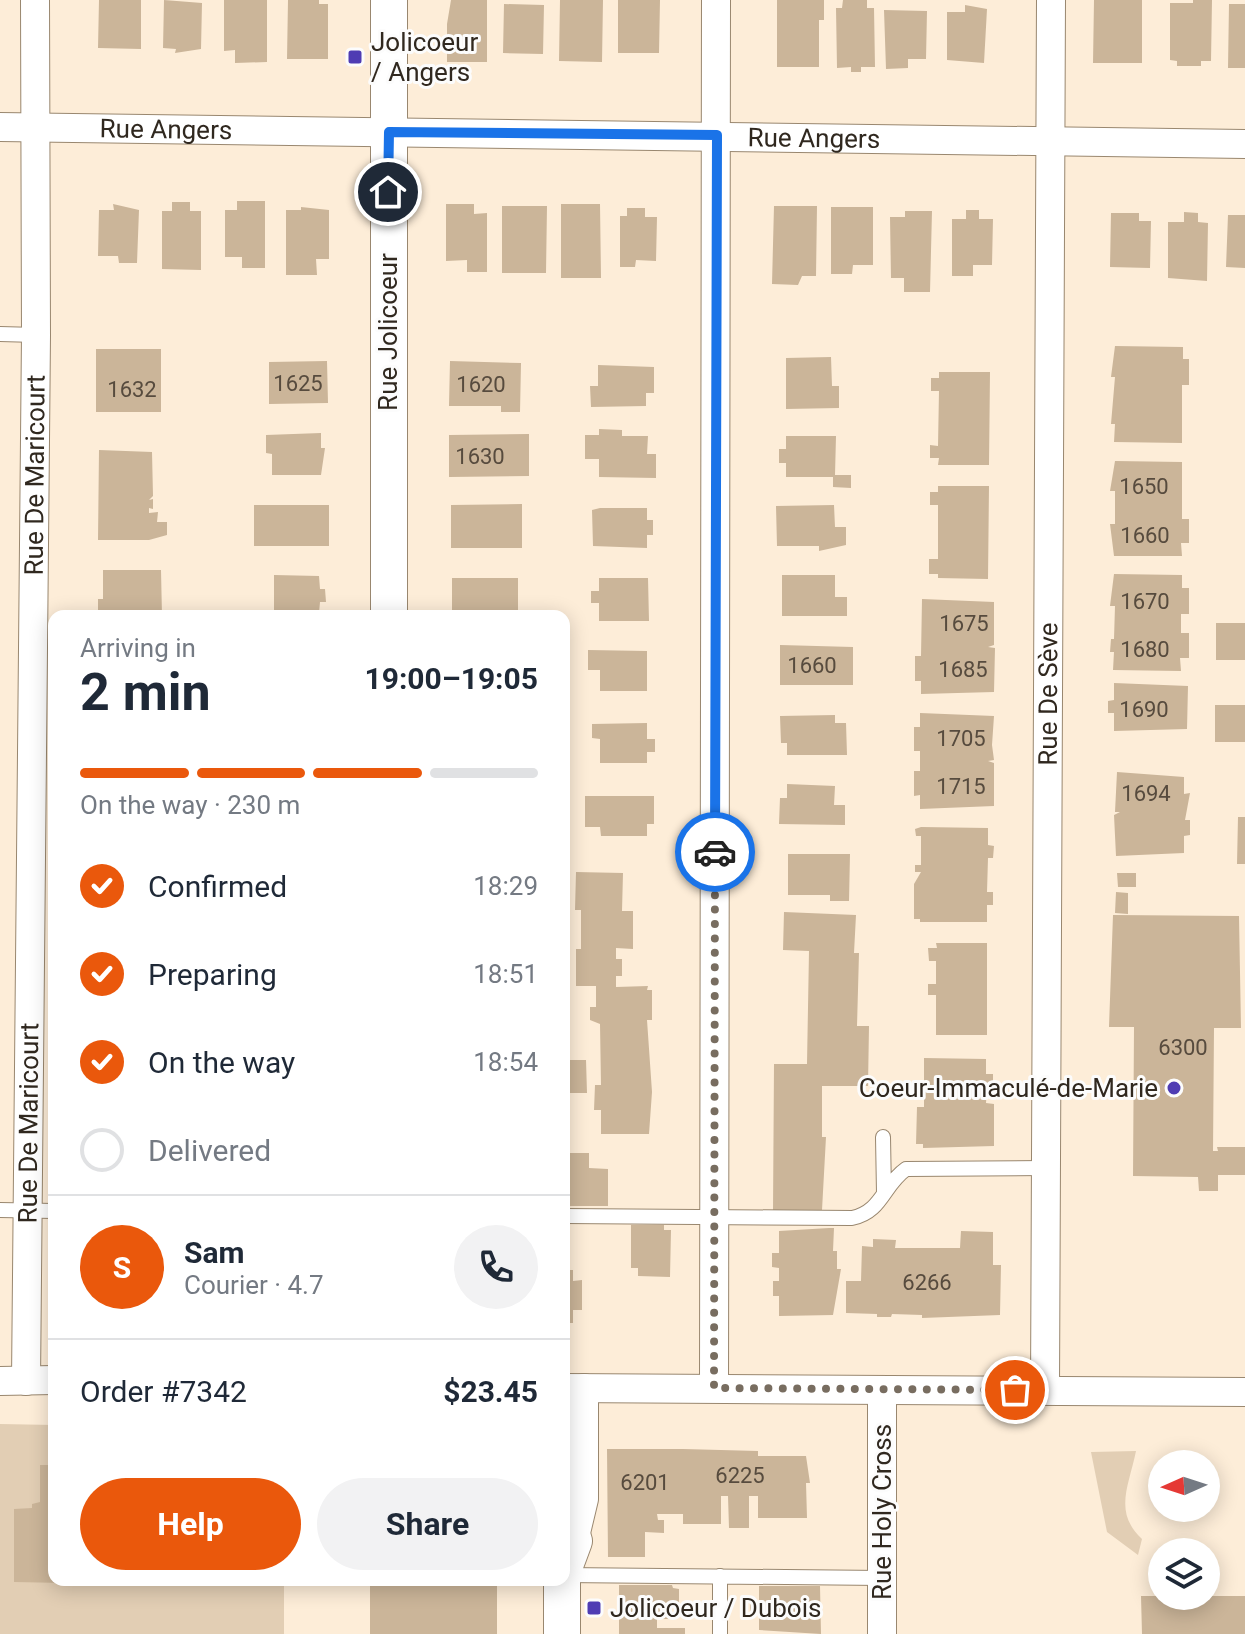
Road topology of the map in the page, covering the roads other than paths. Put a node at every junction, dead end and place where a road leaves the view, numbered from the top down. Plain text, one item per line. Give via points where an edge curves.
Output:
1 (35, 0) edge
2 (389, 0) edge
3 (716, 0) edge
4 (1051, 0) edge
5 (0, 127) edge
6 (34, 127) junction
7 (389, 132) junction
8 (717, 135) junction
9 (1051, 142) junction
10 (1245, 144) edge
11 (0, 334) edge
12 (36, 335) junction
13 (389, 610) edge
14 (883, 1137) dead end
15 (1045, 1168) junction
16 (884, 1193) junction
17 (27, 1211) edge
18 (570, 1216) edge
19 (715, 1219) junction
20 (48, 1380) edge
21 (13, 1381) edge
22 (574, 1388) edge
23 (714, 1388) junction
24 (882, 1390) junction
25 (1045, 1390) junction
26 (1245, 1392) edge
27 (570, 1534) edge
28 (720, 1576) junction
29 (570, 1578) edge
30 (882, 1578) junction
31 (563, 1586) edge
32 (562, 1634) edge
33 (720, 1634) edge
34 (882, 1634) edge

1 - 6 street, Rue De Maricourt
2 - 7 street, Rue Jolicoeur
3 - 8 street
4 - 9 street, Rue De Sève
5 - 6 street, Rue Angers
6 - 7 street, Rue Angers
6 - 12 street, Rue De Maricourt
7 - 8 street, Rue Angers
7 - 13 street, Rue Jolicoeur
8 - 9 street, Rue Angers
8 - 19 street
9 - 10 street, Rue Angers
9 - 15 street, Rue De Sève
11 - 12 lane
12 - 17 street, Rue De Maricourt
14 - 16 lane
15 - 16 lane via 906,1169
15 - 25 street, Rue De Sève
16 - 19 lane via 874,1210 852,1218
17 - 21 street, Rue De Maricourt
18 - 19 lane
19 - 23 street
20 - 21 street
22 - 23 street
22 - 27 street via 584,1499
23 - 24 street
24 - 25 street
24 - 30 street, Rue Holy Cross
25 - 26 street
28 - 29 lane
28 - 30 lane
28 - 33 lane
30 - 34 street, Rue Holy Cross
31 - 32 street

